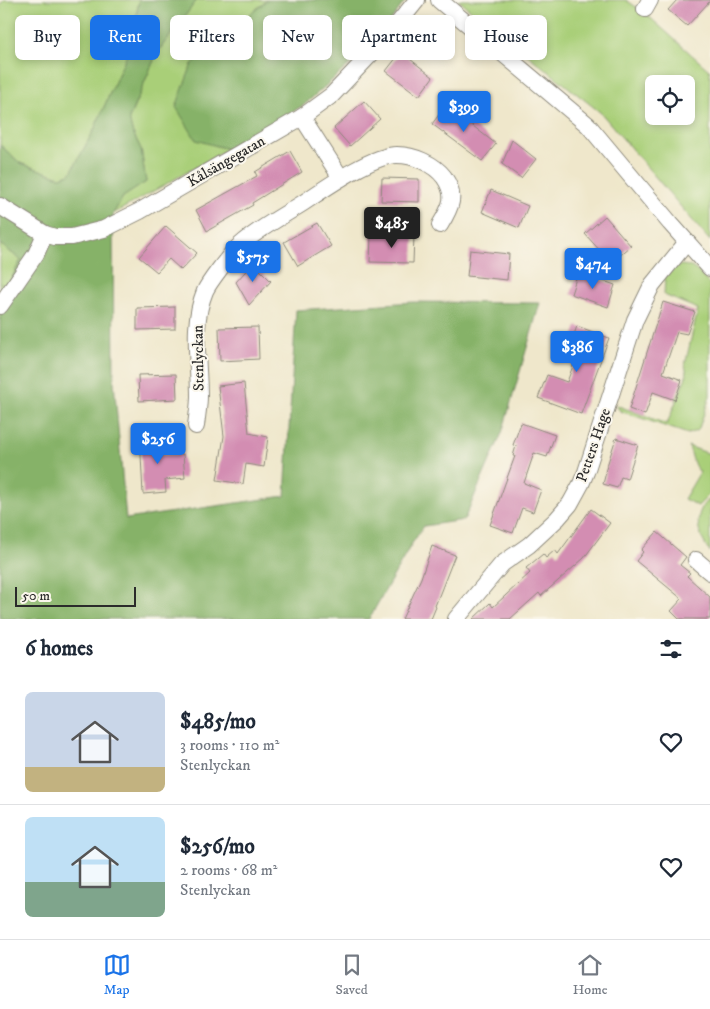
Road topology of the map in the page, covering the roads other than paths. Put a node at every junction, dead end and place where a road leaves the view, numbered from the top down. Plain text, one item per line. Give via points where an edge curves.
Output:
1 (417, 0) edge
2 (439, 0) edge
3 (302, 117) junction
4 (341, 178) junction
5 (0, 206) edge
6 (440, 225) dead end
7 (45, 234) junction
8 (687, 242) junction
9 (710, 268) edge
10 (0, 306) edge
11 (196, 426) dead end
12 (696, 560) dead end
13 (710, 572) edge
14 (456, 619) edge

1 - 3 street, Kålsängegatan via 332,95
2 - 8 street via 588,125
3 - 4 street
3 - 7 street, Kålsängegatan via 104,230 72,237
4 - 6 street, Stenlyckan via 380,159 397,155 431,165 451,188 450,209
4 - 11 street, Stenlyckan via 270,223 234,251 206,288 198,313 196,337 199,398
5 - 7 street, Kålsängegatan
7 - 10 street via 36,254
8 - 9 street
8 - 14 street, Petters Hage via 652,285 635,320 586,472 570,504 528,546 502,564
12 - 13 street

